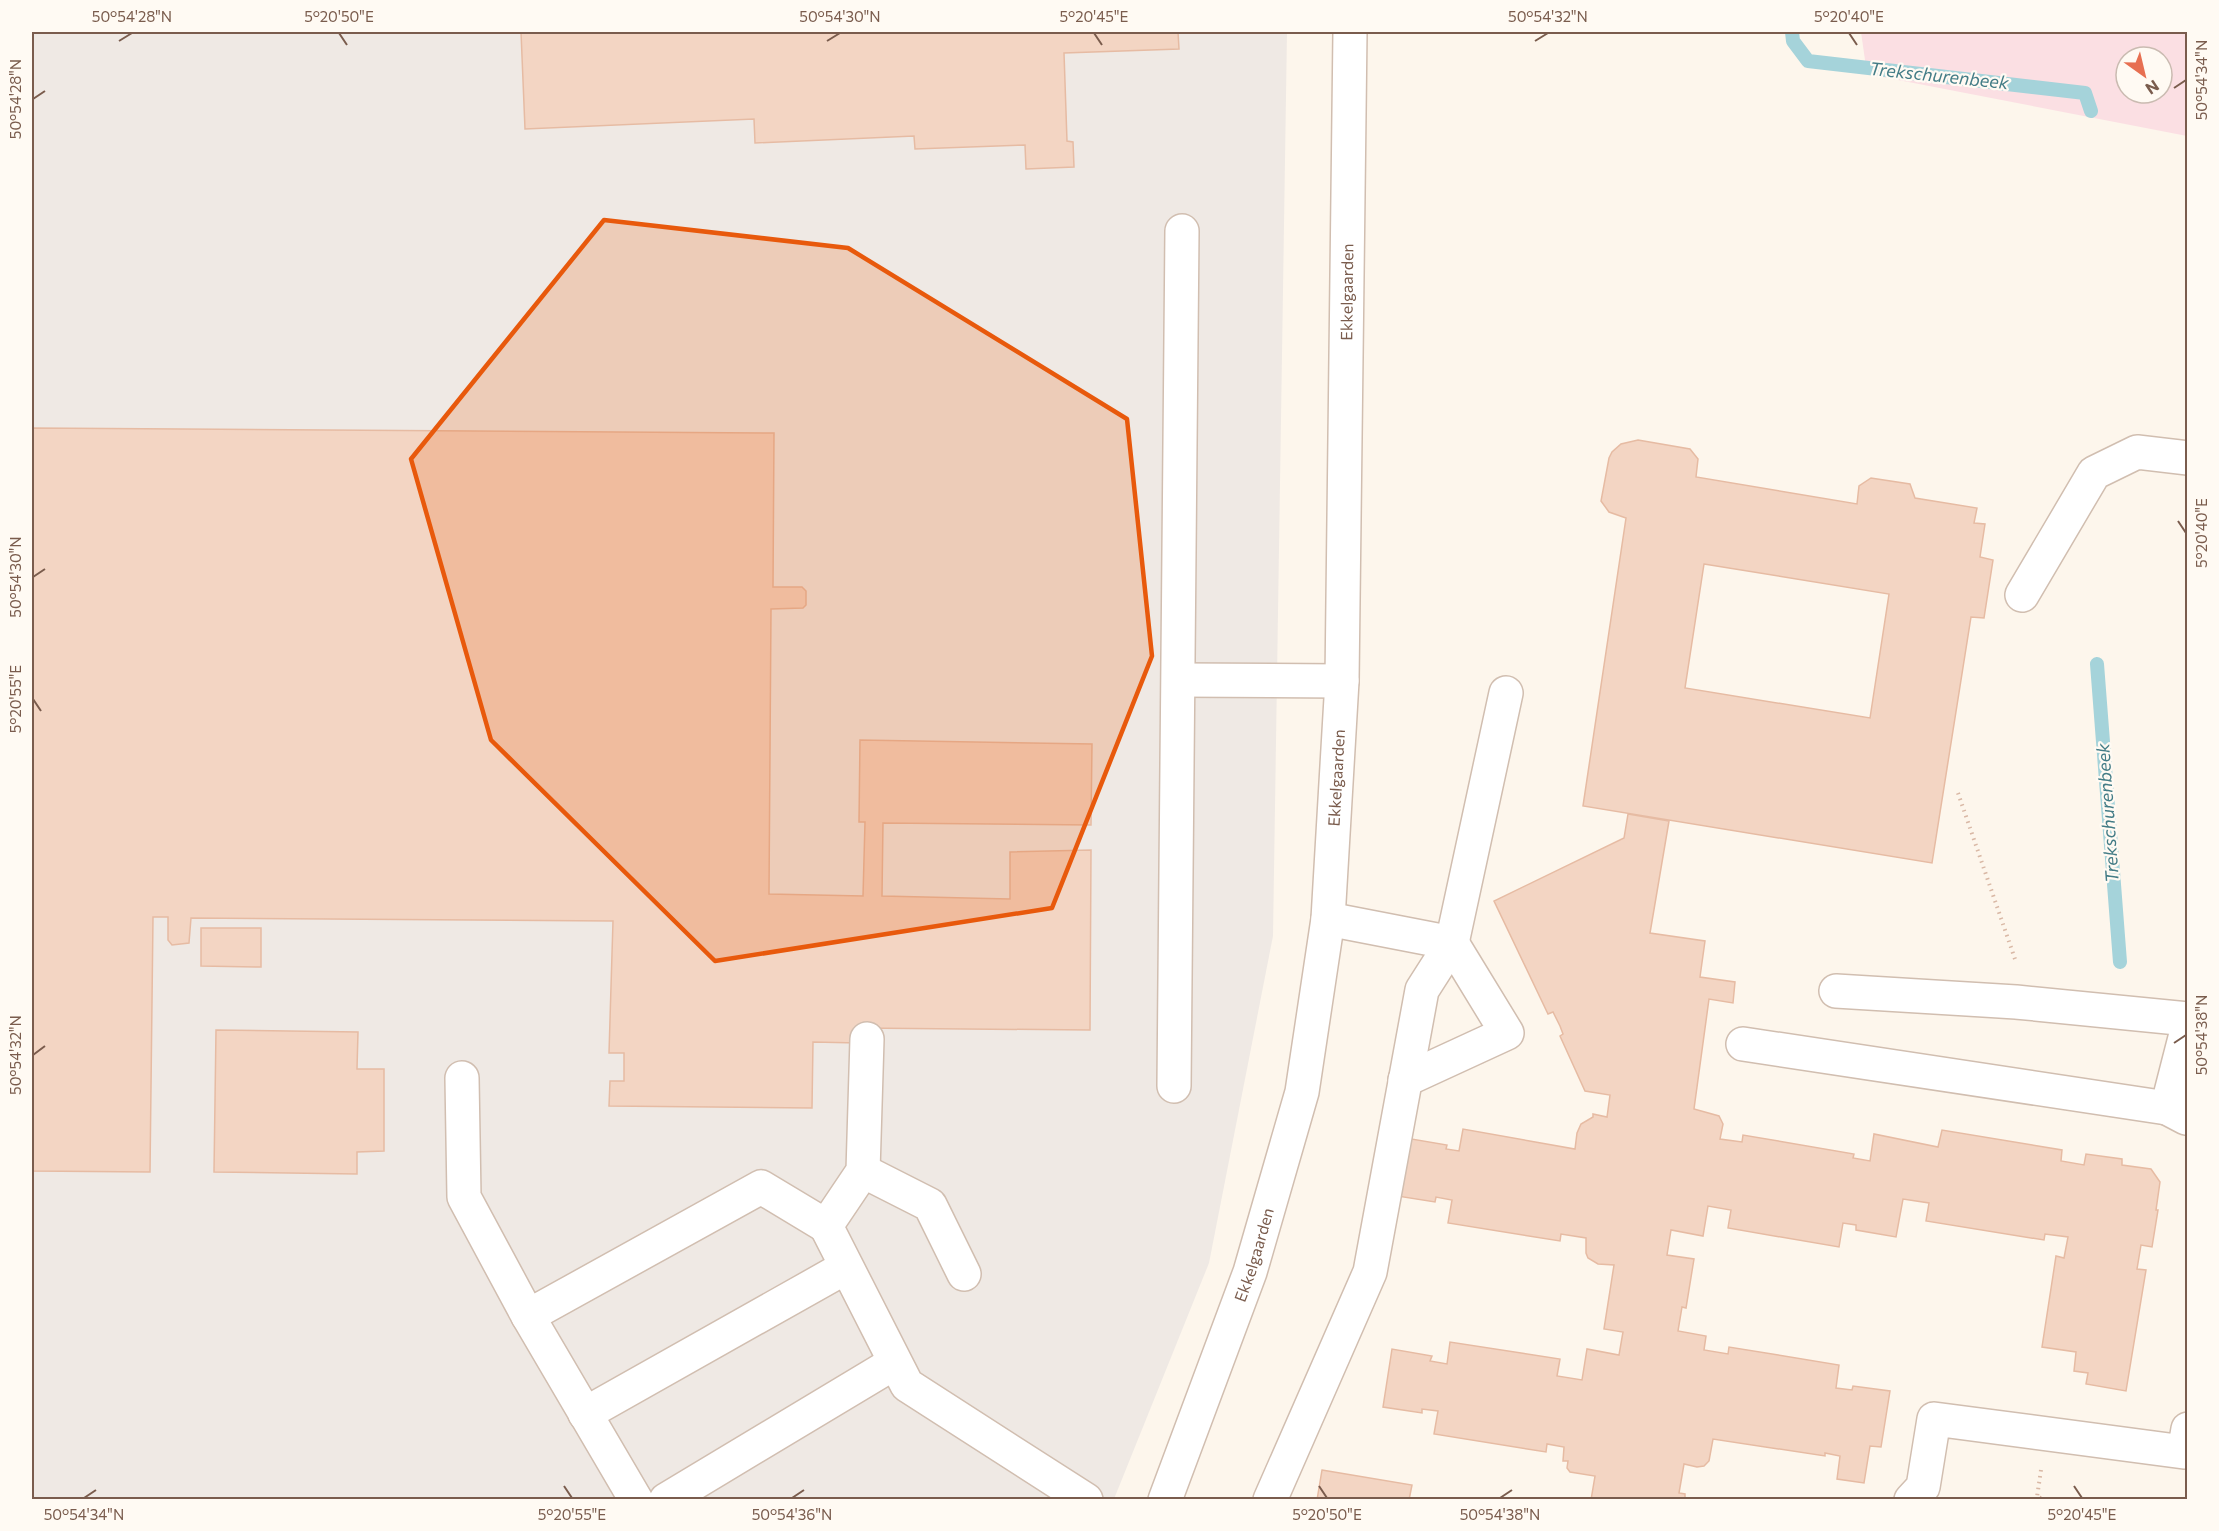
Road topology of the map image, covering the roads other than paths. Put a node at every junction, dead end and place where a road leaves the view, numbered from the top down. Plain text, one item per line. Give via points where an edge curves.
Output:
1 (1350, 32) edge
2 (1182, 231) dead end
3 (2187, 458) edge
4 (2022, 595) dead end
5 (1179, 680) junction
6 (1342, 681) junction
7 (1506, 693) dead end
8 (1328, 919) junction
9 (1452, 943) junction
10 (1836, 991) dead end
11 (2187, 1019) edge
12 (2187, 1026) edge
13 (867, 1039) dead end
14 (1743, 1044) dead end
15 (462, 1078) dead end
16 (1405, 1080) junction
17 (1173, 1086) dead end
18 (2177, 1113) edge
19 (863, 1171) junction
20 (826, 1226) junction
21 (846, 1267) junction
22 (964, 1274) dead end
23 (528, 1316) junction
24 (894, 1363) junction
25 (585, 1414) junction
26 (2187, 1429) edge
27 (636, 1500) edge
28 (666, 1500) edge
29 (1086, 1500) edge
30 (1165, 1500) edge
31 (1270, 1500) edge
32 (1911, 1500) edge

1 - 6 street, Ekkelgaarden
2 - 5 street
3 - 4 street via 2137,452 2094,473
5 - 6 street
5 - 17 street
6 - 8 street, Ekkelgaarden
7 - 9 street
8 - 9 street
8 - 30 street, Ekkelgaarden via 1302,1092 1250,1272
9 - 16 street via 1422,990
9 - 16 street via 1507,1033
10 - 11 street via 2016,1002
12 - 18 street
13 - 19 street
14 - 18 street
15 - 23 street via 464,1197
16 - 31 street via 1370,1272
19 - 20 street
19 - 22 street via 930,1205
20 - 21 street
20 - 23 street via 761,1187
21 - 24 street
21 - 25 street
23 - 25 street
24 - 28 street
24 - 29 street via 907,1385
25 - 27 street
26 - 32 street via 2184,1452 1934,1419 1923,1487

